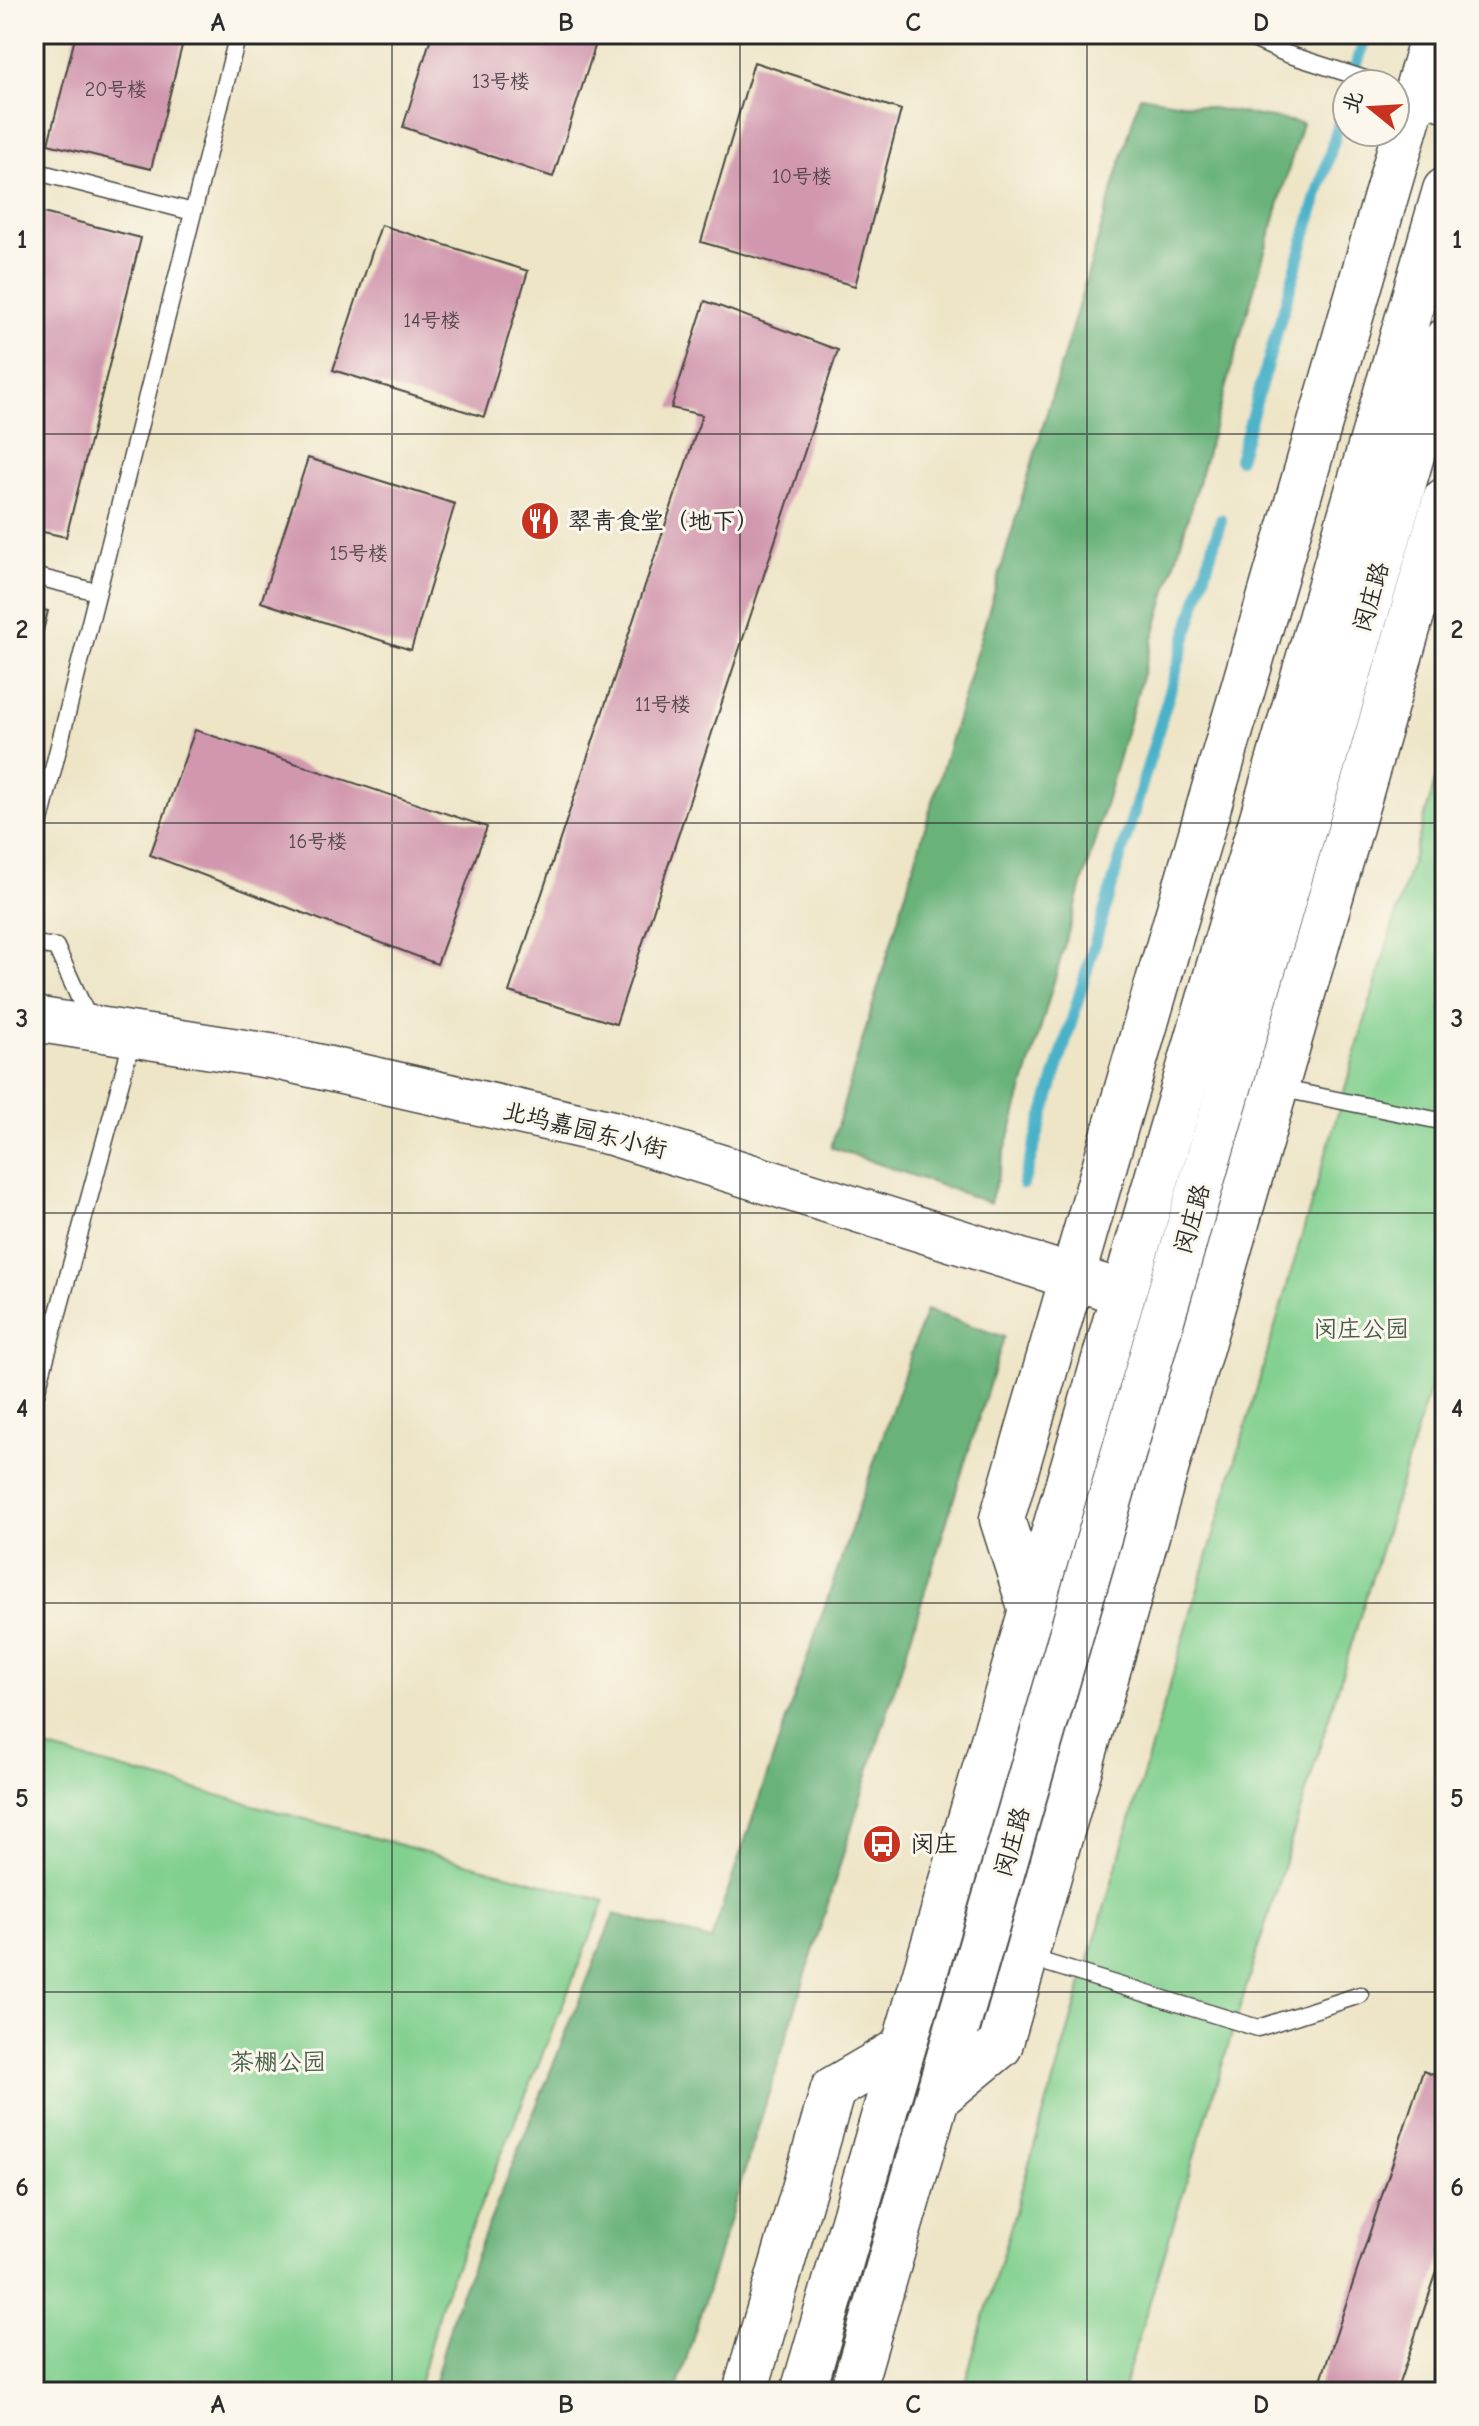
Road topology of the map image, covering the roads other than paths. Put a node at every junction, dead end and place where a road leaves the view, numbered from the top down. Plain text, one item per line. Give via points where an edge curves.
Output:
1 (238, 34) edge
2 (1242, 34) edge
3 (1433, 34) edge
4 (1333, 68) edge
5 (1411, 73) edge
6 (1385, 148) edge
7 (34, 171) edge
8 (1445, 190) edge
9 (193, 212) junction
10 (1445, 341) edge
11 (1445, 500) edge
12 (34, 576) edge
13 (97, 592) junction
14 (34, 845) edge
15 (34, 944) edge
16 (34, 1019) edge
17 (114, 1032) junction
18 (1276, 1088) junction
19 (1445, 1122) edge
20 (1073, 1277) junction
21 (1123, 1293) junction
22 (34, 1401) edge
23 (1031, 1610) junction
24 (1026, 1957) junction
25 (1360, 1995) dead end
26 (903, 2048) junction
27 (938, 2097) junction
28 (745, 2392) edge
29 (803, 2392) edge
30 (852, 2392) edge

1 - 9 lane
2 - 4 lane
3 - 5 street
6 - 20 street
7 - 9 lane
8 - 21 street, 闵庄路
9 - 13 lane
10 - 27 street, 闵庄路
11 - 18 street, 闵庄路
12 - 13 lane
13 - 14 lane
15 - 17 lane via 56,947
16 - 17 street, 北坞嘉园东小街
17 - 20 street, 北坞嘉园东小街 via 276,1057 612,1133
17 - 22 lane
18 - 19 lane
18 - 24 street, 闵庄路
20 - 21 street, 北坞嘉园东小街
20 - 23 street via 1002,1519
21 - 23 street, 闵庄路
23 - 26 street, 闵庄路
24 - 25 lane via 1258,2028
24 - 27 street, 闵庄路 via 1000,2046
26 - 28 street via 833,2089
26 - 29 street, 闵庄路
27 - 30 street, 闵庄路

